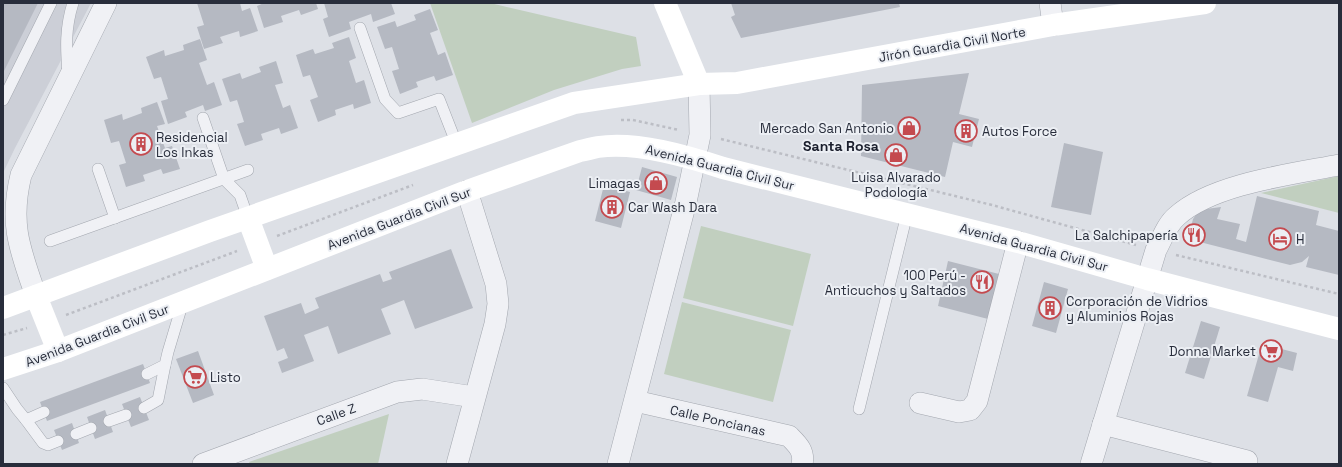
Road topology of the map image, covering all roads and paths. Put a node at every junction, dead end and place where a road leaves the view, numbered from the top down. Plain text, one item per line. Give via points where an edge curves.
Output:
1 (51, 3) edge
2 (73, 3) edge
3 (106, 3) edge
4 (665, 3) edge
5 (1050, 3) edge
6 (1205, 3) edge
7 (1054, 25) junction
8 (360, 28) dead end
9 (68, 80) junction
10 (699, 84) junction
11 (3, 100) edge
12 (204, 118) dead end
13 (619, 120) dead end
14 (709, 137) junction
15 (457, 145) junction
16 (694, 159) junction
17 (1339, 165) edge
18 (723, 168) junction
19 (98, 169) dead end
20 (248, 170) dead end
21 (224, 179) junction
22 (419, 183) dead end
23 (467, 191) junction
24 (907, 214) junction
25 (115, 218) junction
26 (248, 218) junction
27 (9, 221) edge
28 (50, 241) dead end
29 (1018, 242) junction
30 (258, 244) junction
31 (1156, 250) junction
32 (267, 269) junction
33 (1147, 279) junction
34 (1339, 294) edge
35 (36, 296) junction
36 (183, 302) junction
37 (3, 308) edge
38 (47, 322) junction
39 (1339, 329) edge
40 (3, 335) edge
41 (58, 351) junction
42 (165, 365) junction
43 (3, 369) edge
44 (147, 374) dead end
45 (3, 388) edge
46 (474, 397) junction
47 (635, 401) junction
48 (920, 403) dead end
49 (144, 408) dead end
50 (859, 409) dead end
51 (44, 412) dead end
52 (126, 415) dead end
53 (26, 420) junction
54 (109, 421) dead end
55 (1103, 424) junction
56 (91, 428) dead end
57 (76, 434) dead end
58 (58, 441) dead end
59 (800, 455) edge
60 (1247, 462) dead end
61 (202, 464) edge
62 (457, 464) edge
63 (618, 464) edge
64 (1091, 464) edge

1 - 11 lane
2 - 9 lane via 65,40
3 - 9 street
4 - 10 main road
5 - 7 street
6 - 7 main road, Jirón Guardia Civil Norte
7 - 10 main road, Jirón Guardia Civil Norte via 737,83
8 - 15 lane via 385,99 398,113 439,99
9 - 27 street via 21,175
10 - 14 street
10 - 15 main road, Jirón Guardia Civil Norte via 574,103
12 - 21 lane
13 - 14 path via 633,120
14 - 16 street
14 - 18 path
14 - 31 path via 992,205
15 - 26 main road, Jirón Guardia Civil Norte
16 - 18 main road, Avenida Guardia Civil Sur
16 - 23 main road, Avenida Guardia Civil Sur via 639,147 598,147
16 - 47 street via 686,202
17 - 31 street via 1240,185 1202,200 1175,217
18 - 24 main road, Avenida Guardia Civil Sur
19 - 25 lane
20 - 21 lane
21 - 25 lane
21 - 26 lane via 240,195
22 - 30 path
23 - 32 main road, Avenida Guardia Civil Sur
23 - 46 street via 496,284 498,304 495,324
24 - 29 main road, Avenida Guardia Civil Sur
24 - 50 lane
25 - 28 lane
26 - 30 main road
26 - 35 main road, Jirón Guardia Civil Norte
27 - 35 street
29 - 33 main road, Avenida Guardia Civil Sur
29 - 48 street via 977,401 970,410 959,412
30 - 32 main road
30 - 38 path
31 - 33 street
31 - 34 path
32 - 36 main road, Avenida Guardia Civil Sur
33 - 39 main road, Avenida Guardia Civil Sur
33 - 55 street
35 - 37 main road
35 - 38 main road
36 - 41 main road, Avenida Guardia Civil Sur
36 - 42 lane
38 - 40 path
38 - 41 main road
41 - 43 main road, Avenida Guardia Civil Sur
42 - 44 lane
42 - 49 lane via 158,400
45 - 53 lane
46 - 61 street, Calle Z via 422,389 397,392
46 - 62 street
47 - 59 street, Calle Poncianas via 788,436
47 - 63 street
51 - 53 lane
52 - 54 lane
53 - 58 lane via 43,443 48,445
55 - 60 street
55 - 64 street
56 - 57 lane

